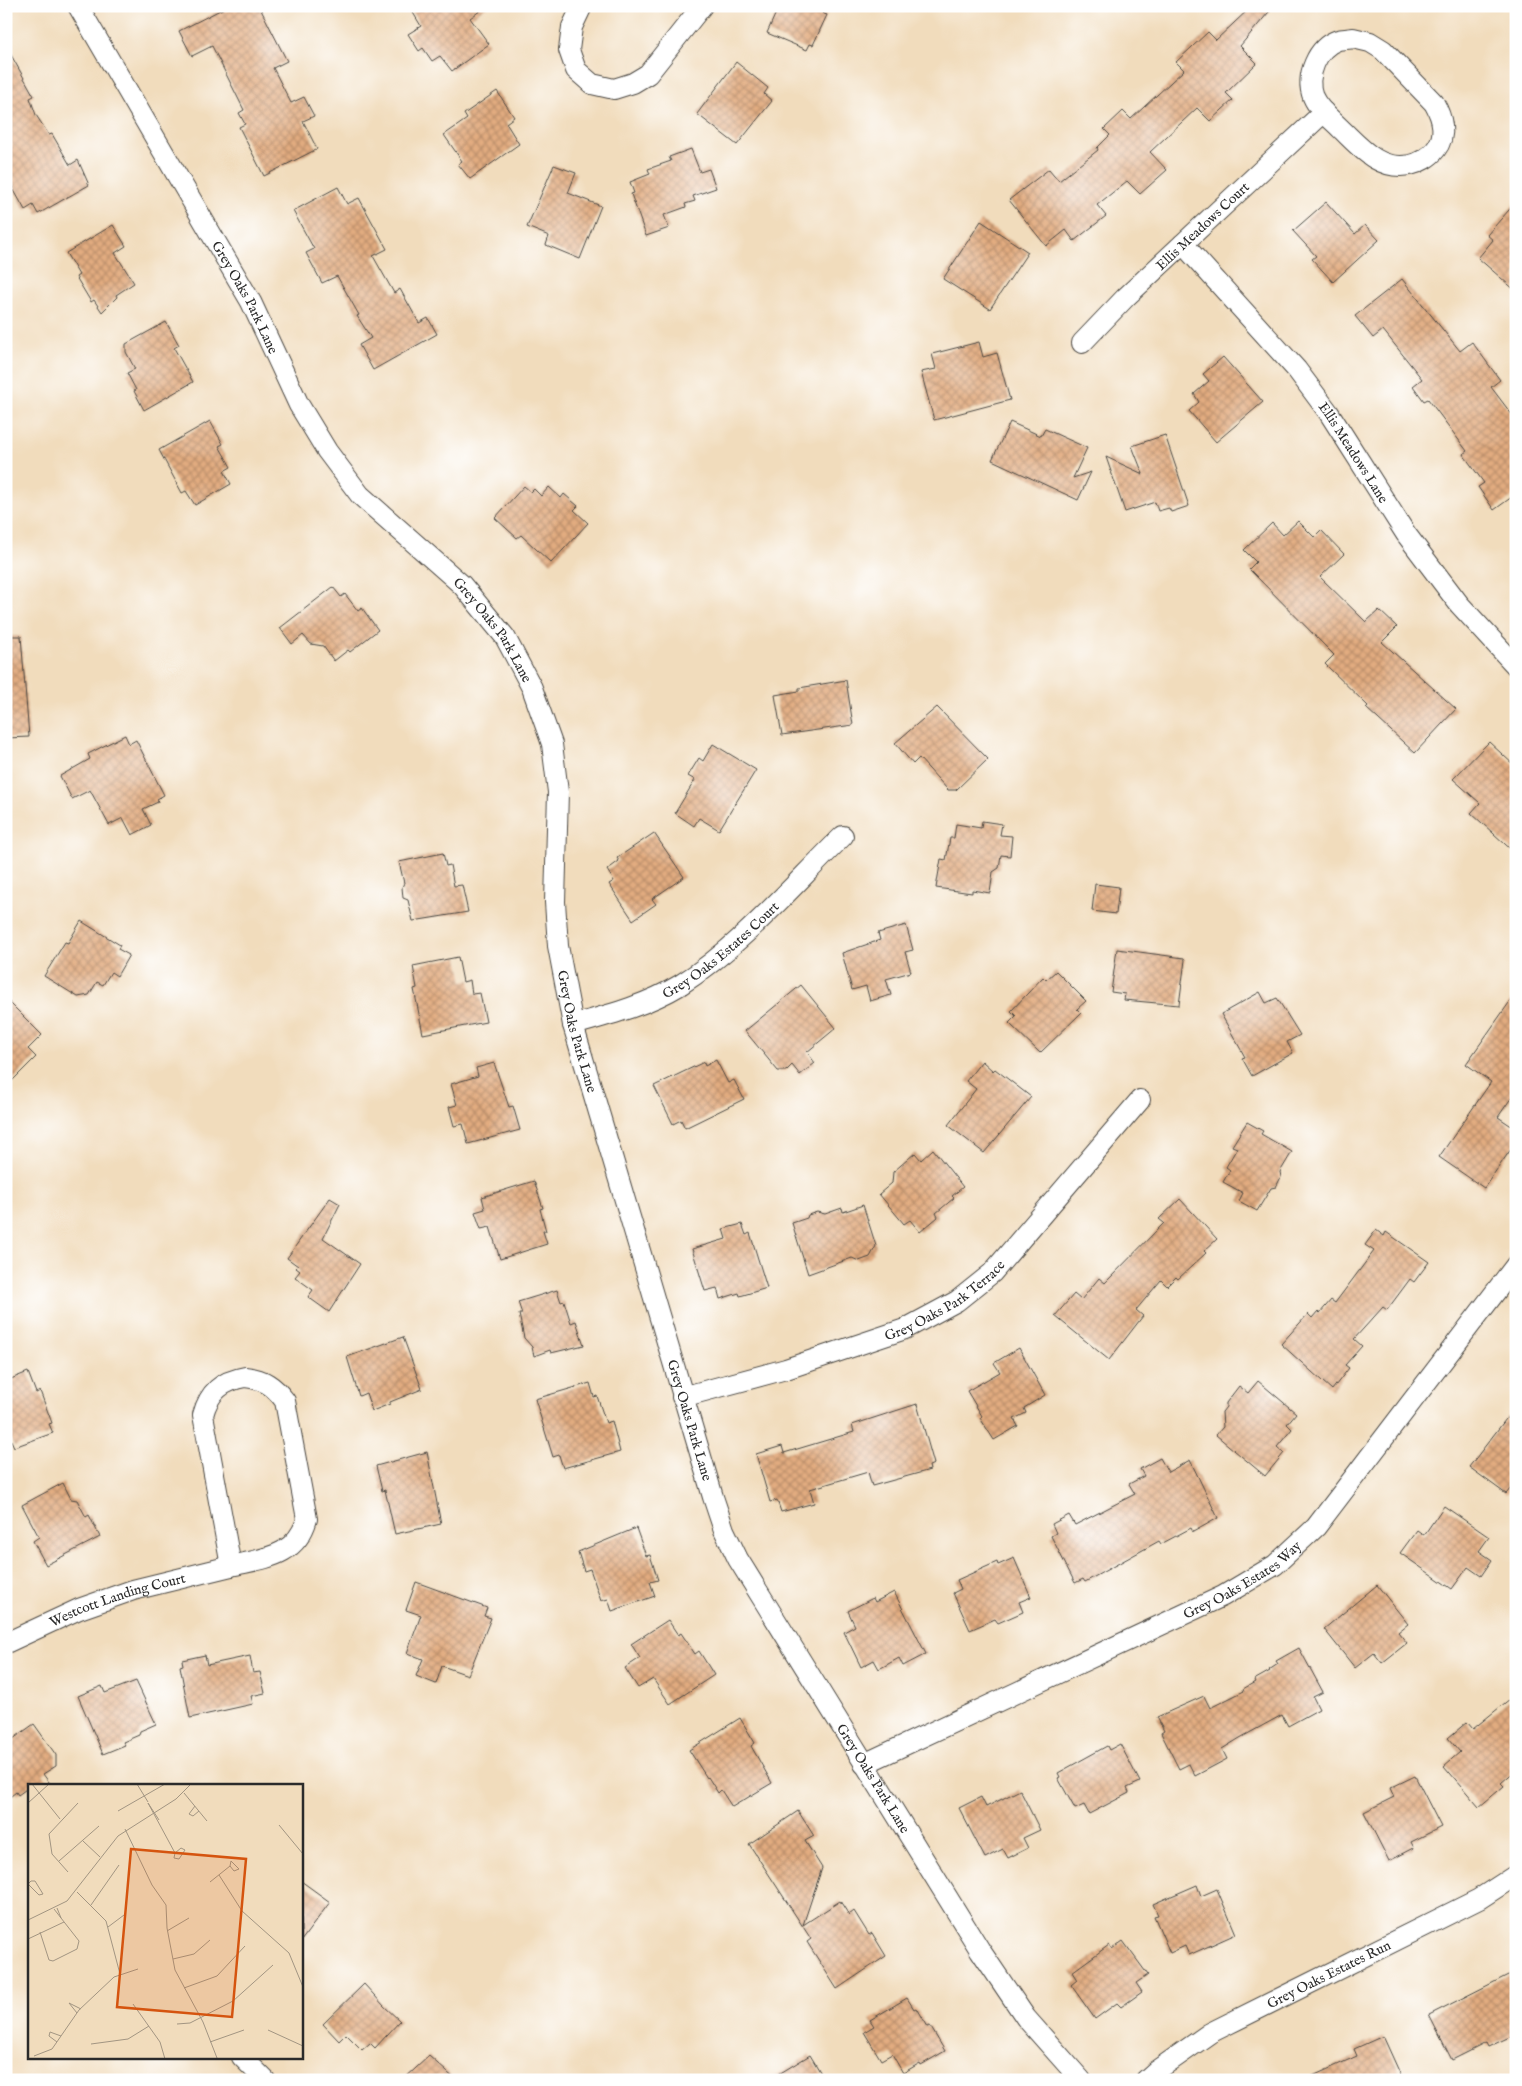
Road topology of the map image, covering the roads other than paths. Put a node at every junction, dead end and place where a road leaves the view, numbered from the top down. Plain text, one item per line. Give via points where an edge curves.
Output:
1 (78, 6) edge
2 (582, 6) edge
3 (702, 6) edge
4 (1324, 112) junction
5 (1183, 244) junction
6 (1082, 342) dead end
7 (1516, 666) edge
8 (843, 836) dead end
9 (573, 1025) junction
10 (1140, 1100) dead end
11 (1516, 1265) edge
12 (682, 1396) junction
13 (231, 1566) junction
14 (6, 1643) edge
15 (864, 1764) junction
16 (1516, 1875) edge
17 (243, 2058) edge
18 (265, 2080) edge
19 (1081, 2080) edge
20 (1146, 2080) edge

1 - 9 street, Grey Oaks Park Lane via 251,302 298,405 327,451 360,495 462,585 505,637 532,688 552,744 558,792 555,902 558,946
2 - 3 street via 572,27 569,50 576,70 592,84 614,89 648,74
4 - 4 street via 1313,97 1312,70 1326,46 1353,38 1370,42 1382,50 1434,103 1443,125 1436,149 1427,158 1399,167 1383,164 1370,156
4 - 5 street, Ellis Meadows Court
5 - 6 street, Ellis Meadows Court
5 - 7 street, Ellis Meadows Lane via 1297,370 1330,413 1406,534 1459,604
8 - 9 street, Grey Oaks Estates Court via 753,925 679,985 631,1008
9 - 12 street, Grey Oaks Park Lane
10 - 12 street, Grey Oaks Park Terrace via 992,1273 957,1301 905,1329 786,1369
11 - 15 street, Grey Oaks Estates Way via 1316,1527 1275,1565 1223,1596
12 - 15 street, Grey Oaks Park Lane via 724,1530 738,1559
13 - 13 street, Westcott Landing Court via 288,1549 304,1530 307,1519 285,1401 278,1391 257,1378 233,1379 222,1384 212,1392 203,1415
13 - 14 street, Westcott Landing Court via 133,1590 79,1609
15 - 19 street, Grey Oaks Park Lane via 1026,2018
16 - 20 street, Grey Oaks Estates Run via 1479,1899 1210,2033
17 - 18 street

